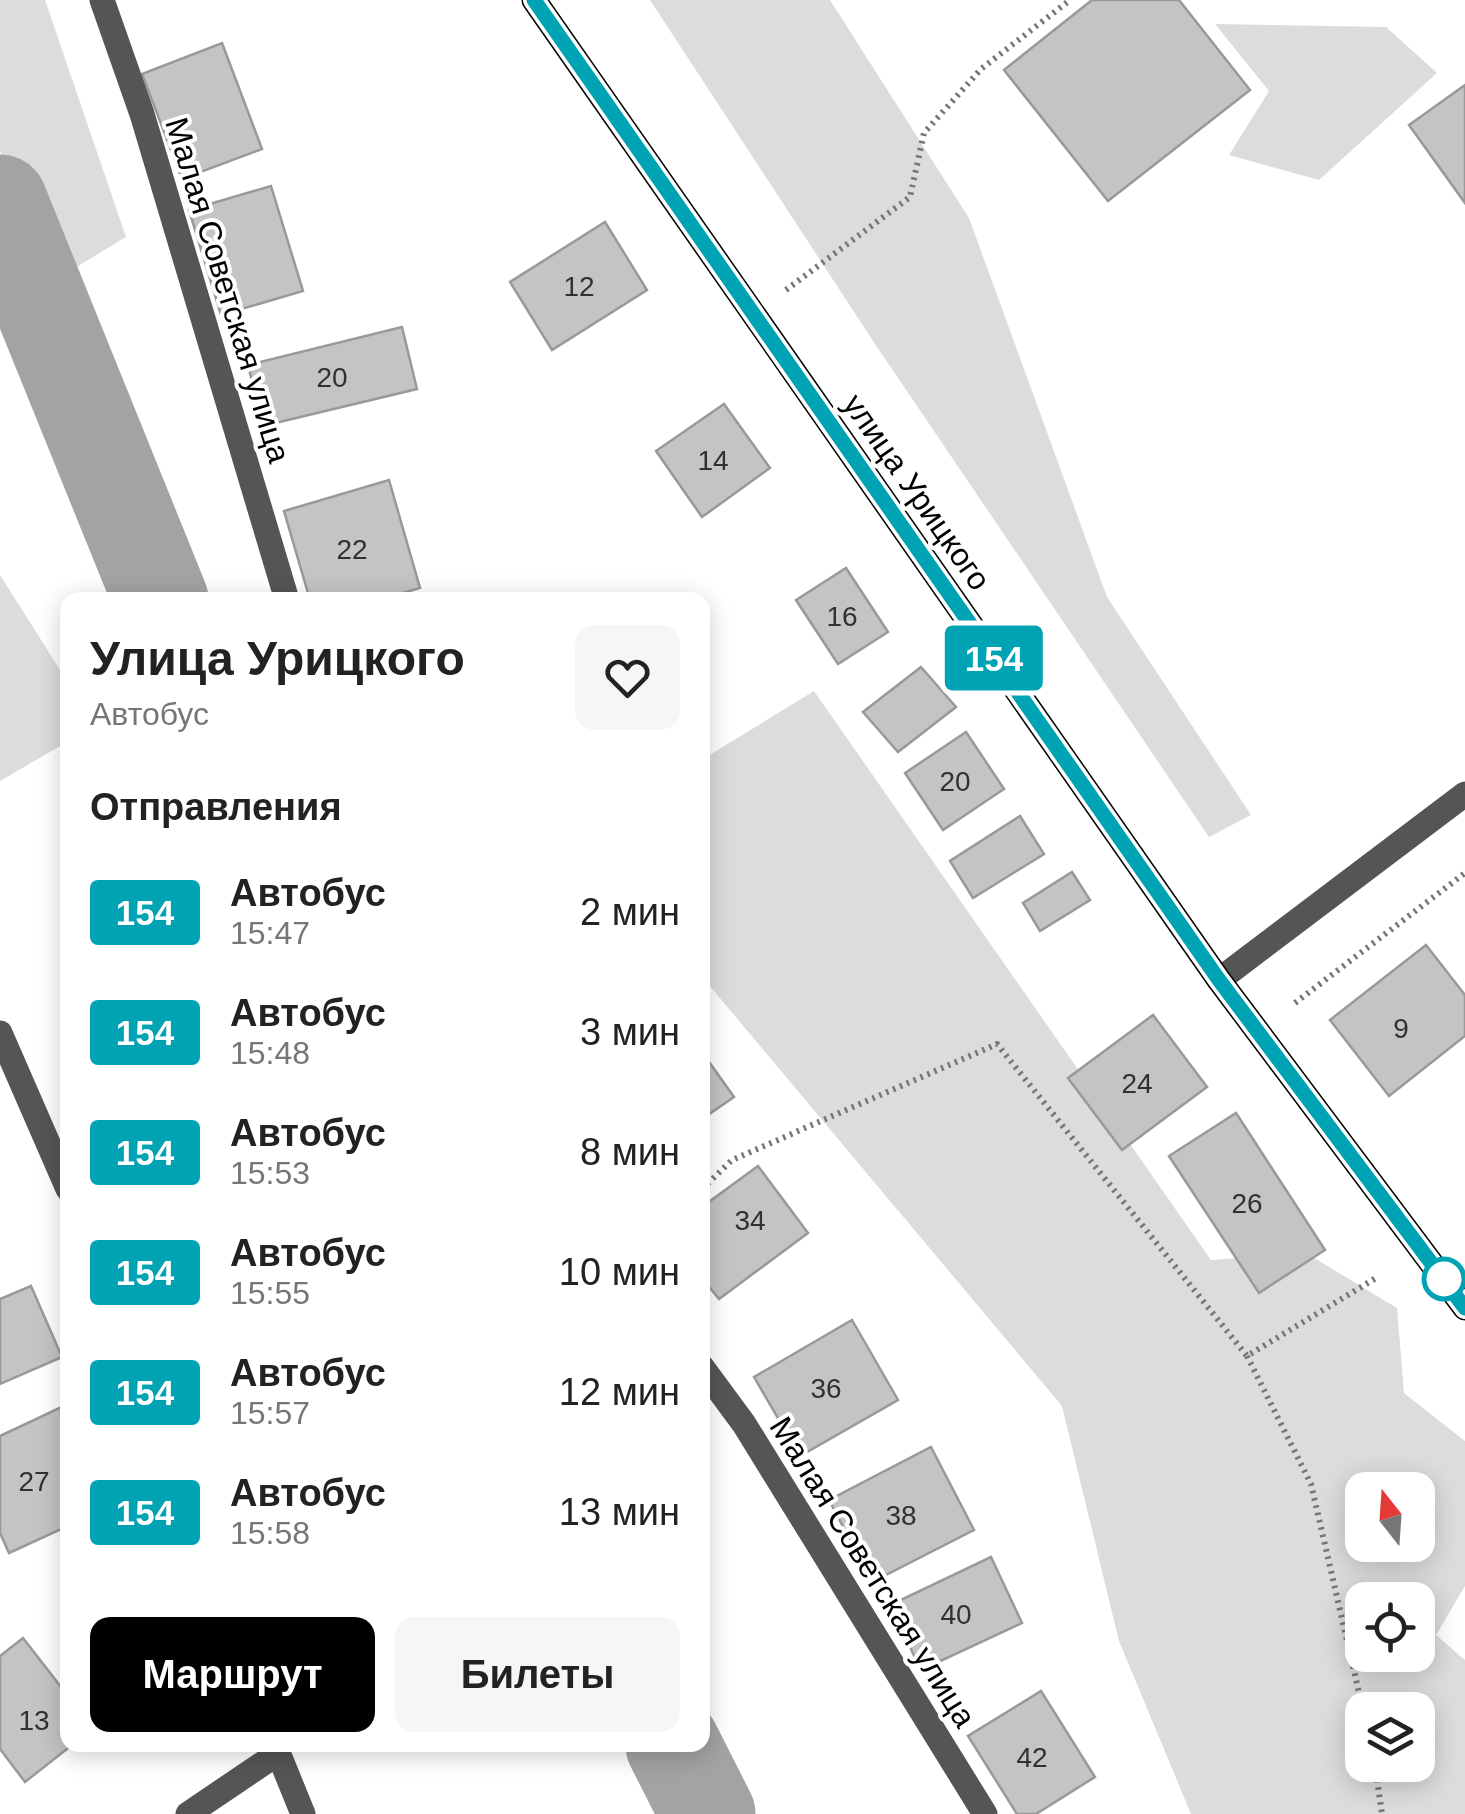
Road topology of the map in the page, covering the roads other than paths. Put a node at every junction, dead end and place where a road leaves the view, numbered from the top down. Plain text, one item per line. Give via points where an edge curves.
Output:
1 (102, 0) edge
2 (534, 0) edge
3 (285, 592) edge
4 (1465, 794) edge
5 (1219, 980) junction
6 (0, 1033) edge
7 (60, 1172) edge
8 (1465, 1308) edge
9 (710, 1378) edge
10 (272, 1752) edge
11 (277, 1752) edge
12 (188, 1814) edge
13 (303, 1814) edge
14 (984, 1814) edge

1 - 3 street, Малая Советская улица
2 - 5 main road, улица Урицкого
4 - 5 street
5 - 8 main road, улица Урицкого
6 - 7 street
9 - 14 street, Малая Советская улица
10 - 12 street
11 - 13 street

